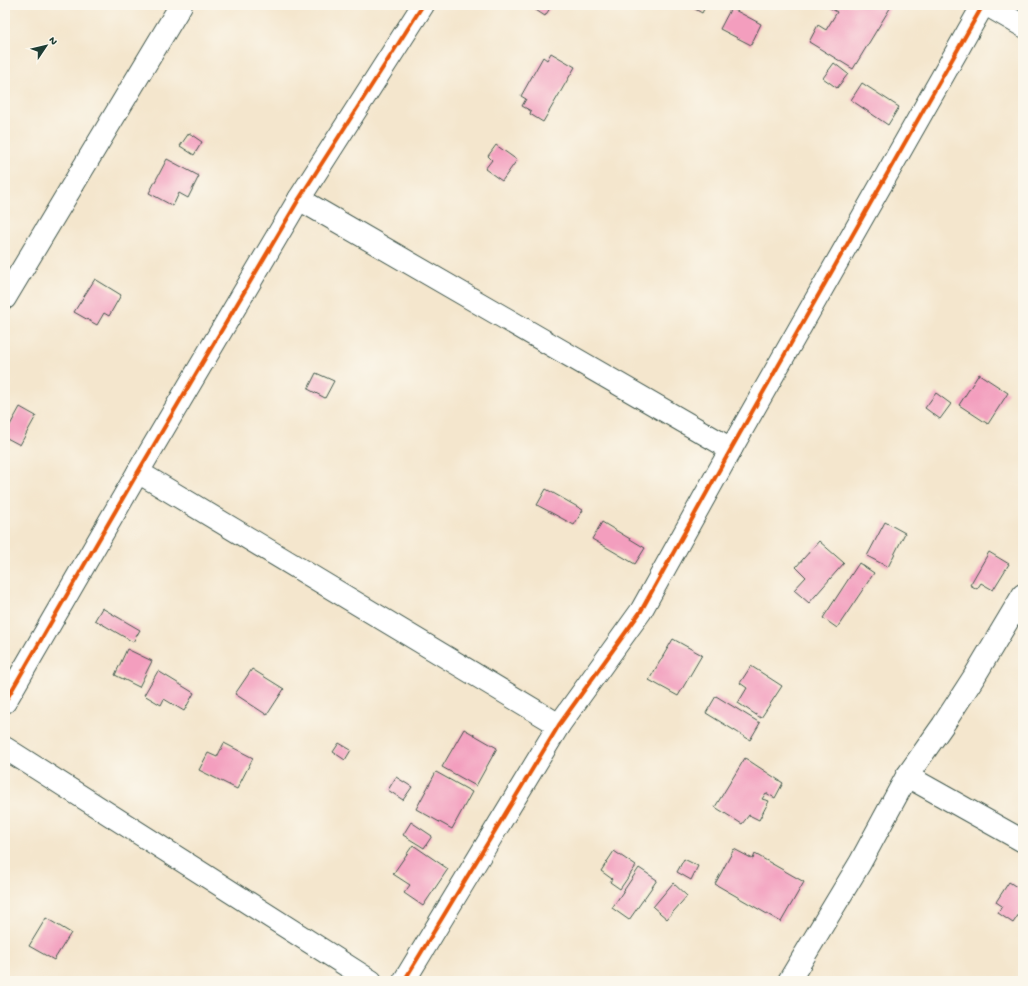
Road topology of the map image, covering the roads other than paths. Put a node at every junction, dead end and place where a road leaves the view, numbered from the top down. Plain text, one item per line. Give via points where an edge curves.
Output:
1 (181, 5) edge
2 (423, 5) edge
3 (983, 5) edge
4 (987, 5) edge
5 (1023, 26) edge
6 (299, 199) junction
7 (5, 298) edge
8 (731, 449) junction
9 (138, 472) junction
10 (1023, 595) edge
11 (5, 702) edge
12 (559, 725) junction
13 (5, 748) edge
14 (907, 776) junction
15 (1023, 841) edge
16 (370, 981) edge
17 (404, 981) edge
18 (789, 981) edge

1 - 7 street
2 - 6 street
3 - 8 street
4 - 5 street
6 - 8 street
6 - 9 street
8 - 12 street via 641,611
9 - 11 street
9 - 12 street
10 - 14 street via 955,707
12 - 17 street
13 - 16 street
14 - 15 street
14 - 18 street via 860,863

